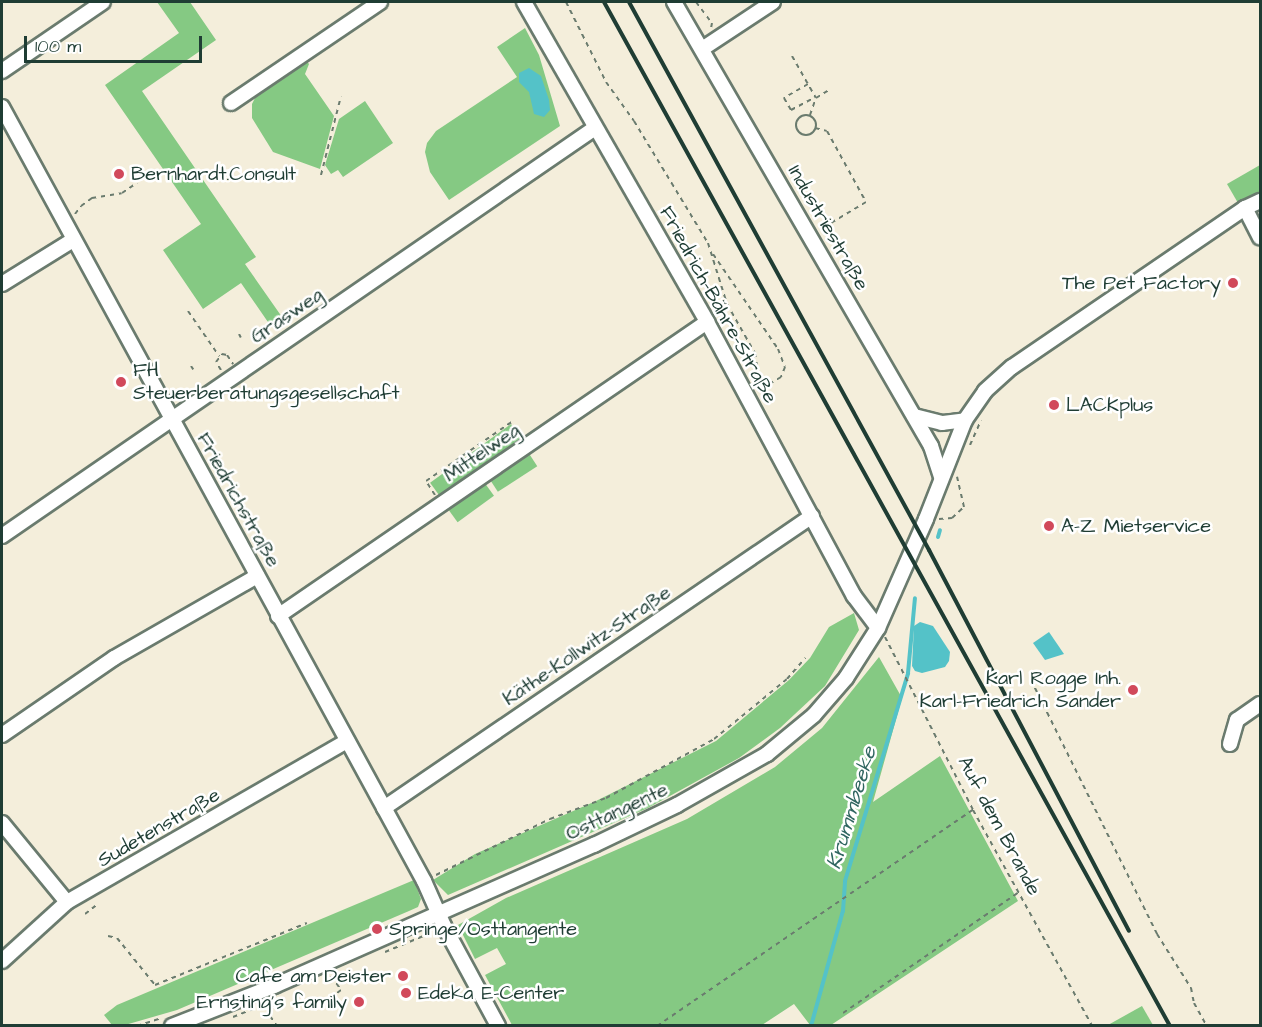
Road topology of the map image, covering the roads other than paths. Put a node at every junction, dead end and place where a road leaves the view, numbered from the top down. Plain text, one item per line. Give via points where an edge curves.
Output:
1 (103, 2) edge
2 (380, 2) edge
3 (525, 2) edge
4 (674, 2) edge
5 (773, 2) edge
6 (702, 49) junction
7 (2, 71) edge
8 (231, 104) dead end
9 (2, 107) edge
10 (596, 128) junction
11 (1260, 201) edge
12 (1245, 208) junction
13 (1260, 237) edge
14 (73, 240) junction
15 (2, 284) edge
16 (707, 322) junction
17 (914, 416) junction
18 (172, 419) junction
19 (965, 420) junction
20 (940, 477) junction
21 (812, 516) junction
22 (2, 536) edge
23 (257, 576) junction
24 (278, 616) junction
25 (882, 632) junction
26 (1260, 704) edge
27 (2, 735) edge
28 (347, 741) junction
29 (1230, 744) dead end
30 (384, 808) junction
31 (2, 823) edge
32 (67, 902) junction
33 (438, 913) junction
34 (2, 961) edge
35 (170, 1021) edge
36 (498, 1026) edge

1 - 7 street
2 - 8 street
3 - 10 street, Friedrich-Bähre-Straße
4 - 6 street, Industriestraße
5 - 6 street
6 - 17 street, Industriestraße
9 - 14 street, Friedrichstraße
10 - 16 street, Friedrich-Bähre-Straße
10 - 18 street, Grasweg
11 - 12 street, Osttangente
12 - 13 street
12 - 19 street, Osttangente via 1012,367 985,392
14 - 15 street
14 - 18 street, Friedrichstraße
16 - 21 street, Friedrich-Bähre-Straße
16 - 24 street, Mittelweg
17 - 19 street via 942,423
17 - 20 street, Industriestraße via 931,446
18 - 22 street, Grasweg
18 - 23 street, Friedrichstraße
19 - 20 street, Osttangente
20 - 25 street, Osttangente
21 - 25 street, Friedrich-Bähre-Straße via 854,596
21 - 30 street, Käthe-Kollwitz-Straße
23 - 24 street, Friedrichstraße
23 - 27 street via 114,658
24 - 28 street, Friedrichstraße
25 - 33 street, Osttangente via 814,715 767,754 677,805
26 - 29 street via 1237,720
28 - 30 street, Friedrichstraße
28 - 32 street, Sudetenstraße
30 - 33 street, Friedrichstraße
31 - 32 street
32 - 34 street, Sudetenstraße
33 - 35 street, Osttangente via 274,986
33 - 36 street, Friedrichstraße

